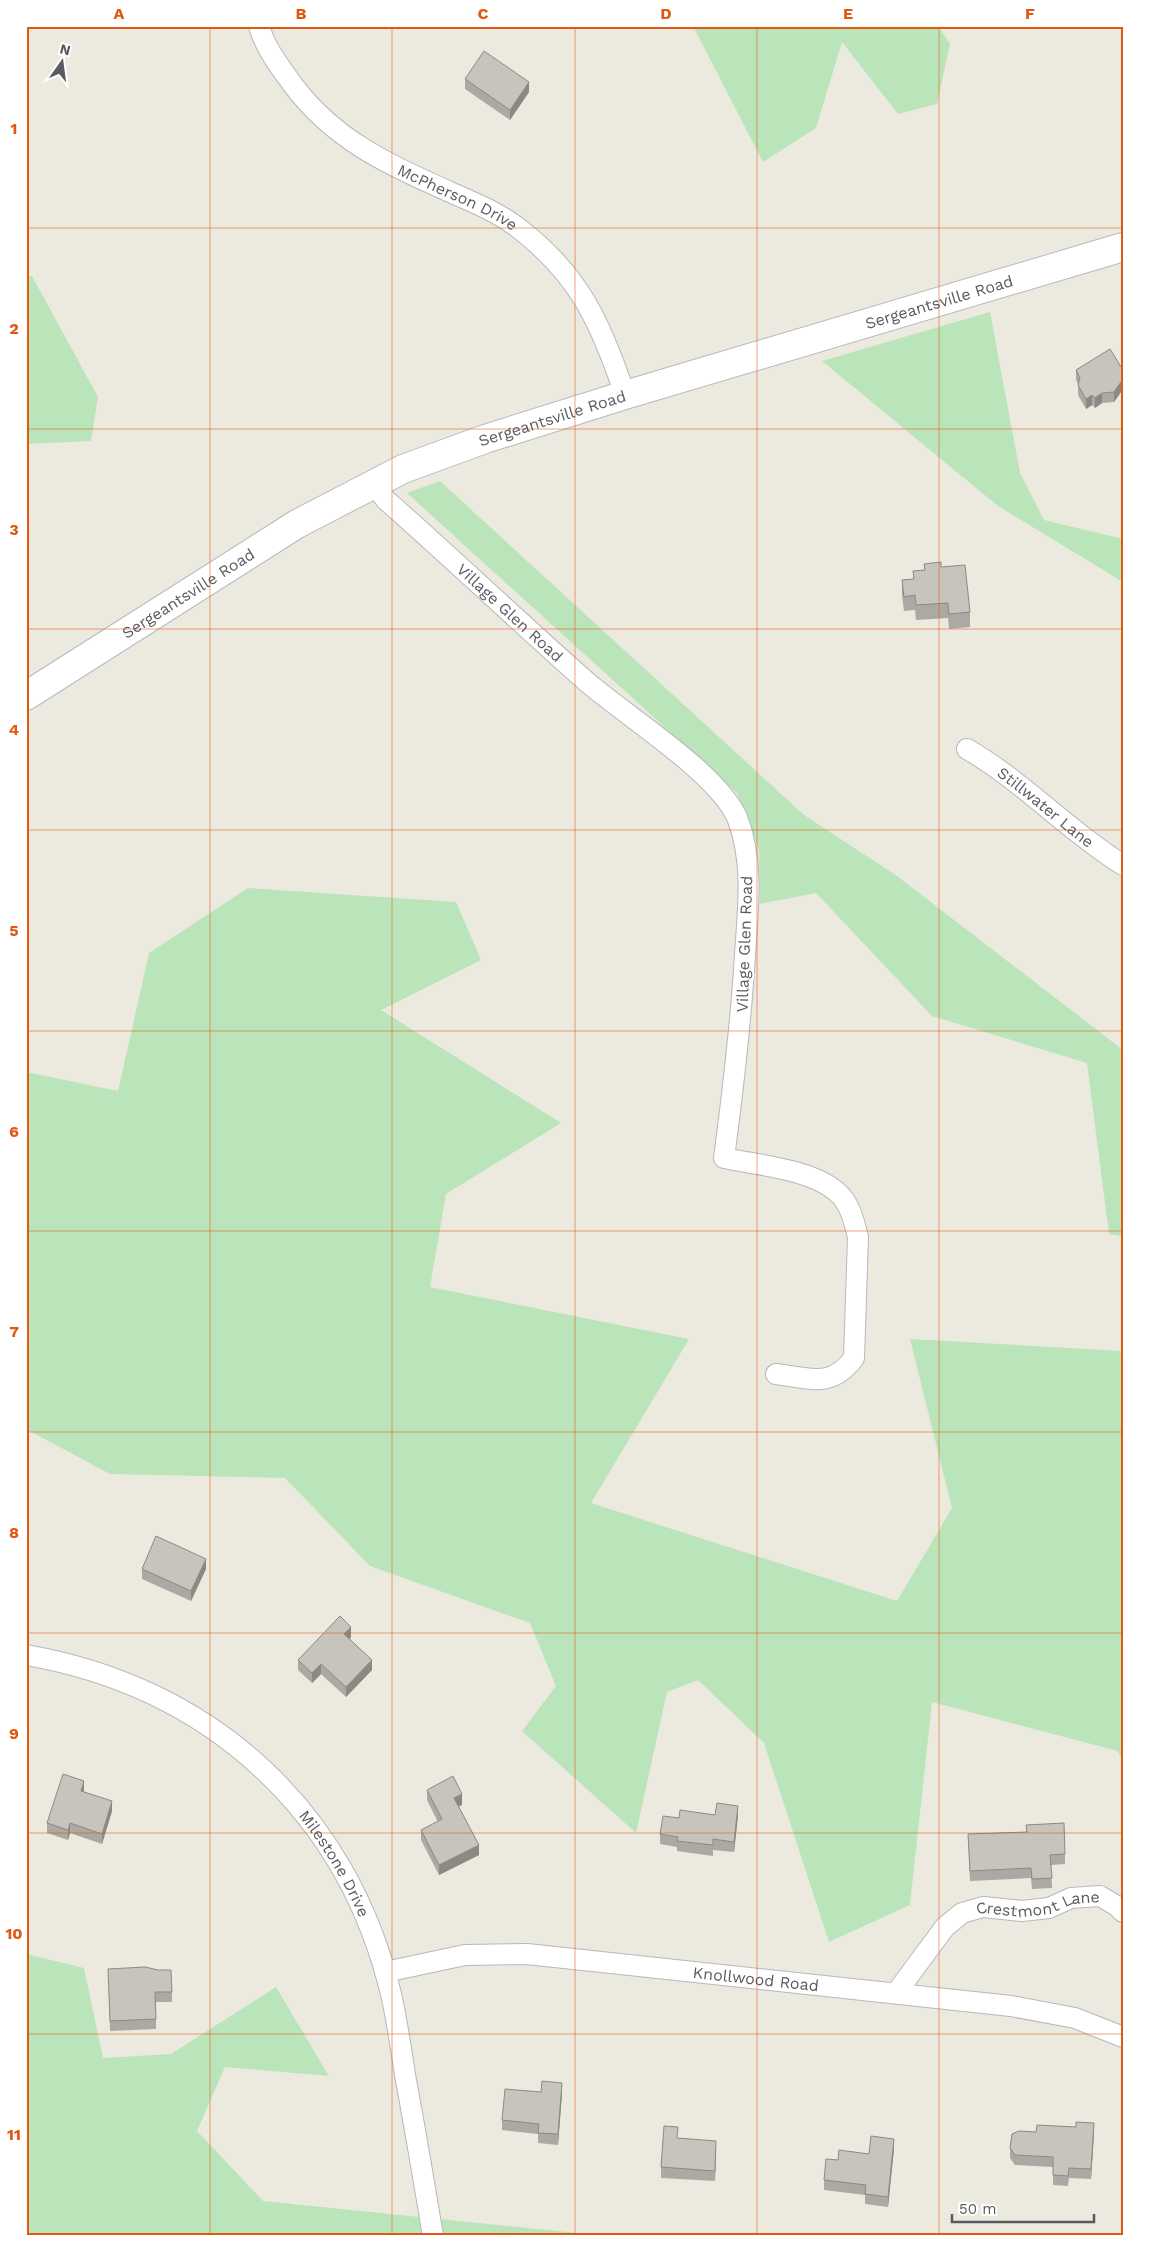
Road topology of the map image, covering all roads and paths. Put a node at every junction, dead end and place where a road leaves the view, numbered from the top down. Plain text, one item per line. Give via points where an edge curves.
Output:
1 (259, 26) edge
2 (1123, 247) edge
3 (625, 395) junction
4 (374, 483) junction
5 (26, 696) edge
6 (967, 749) dead end
7 (1123, 865) edge
8 (776, 1374) dead end
9 (26, 1655) edge
10 (1123, 1912) edge
11 (385, 1972) junction
12 (896, 1993) junction
13 (1123, 2037) edge
14 (433, 2236) edge

1 - 3 street, McPherson Drive via 278,65 296,89 345,138 379,160 489,209 516,226 564,271 586,300
2 - 3 main road, Sergeantsville Road
3 - 4 main road, Sergeantsville Road via 446,452
4 - 5 main road, Sergeantsville Road via 297,524
4 - 8 street, Village Glen Road via 386,500 589,683 698,770 728,802 737,818 747,858 749,903 740,1029 724,1158 796,1173 825,1184 846,1203 858,1237 854,1358 834,1377 820,1380
6 - 7 street, Stillwater Lane via 1006,773 1104,854
9 - 11 street, Milestone Drive via 102,1673 160,1698 217,1731 267,1771 307,1816 343,1869
10 - 12 street, Crestmont Lane via 1100,1896 1071,1898 1050,1908 1022,1911 984,1907 962,1913 945,1927
11 - 12 street, Knollwood Road via 465,1955 527,1954
11 - 14 street, Milestone Drive
12 - 13 street, Knollwood Road via 1044,2011 1076,2018

